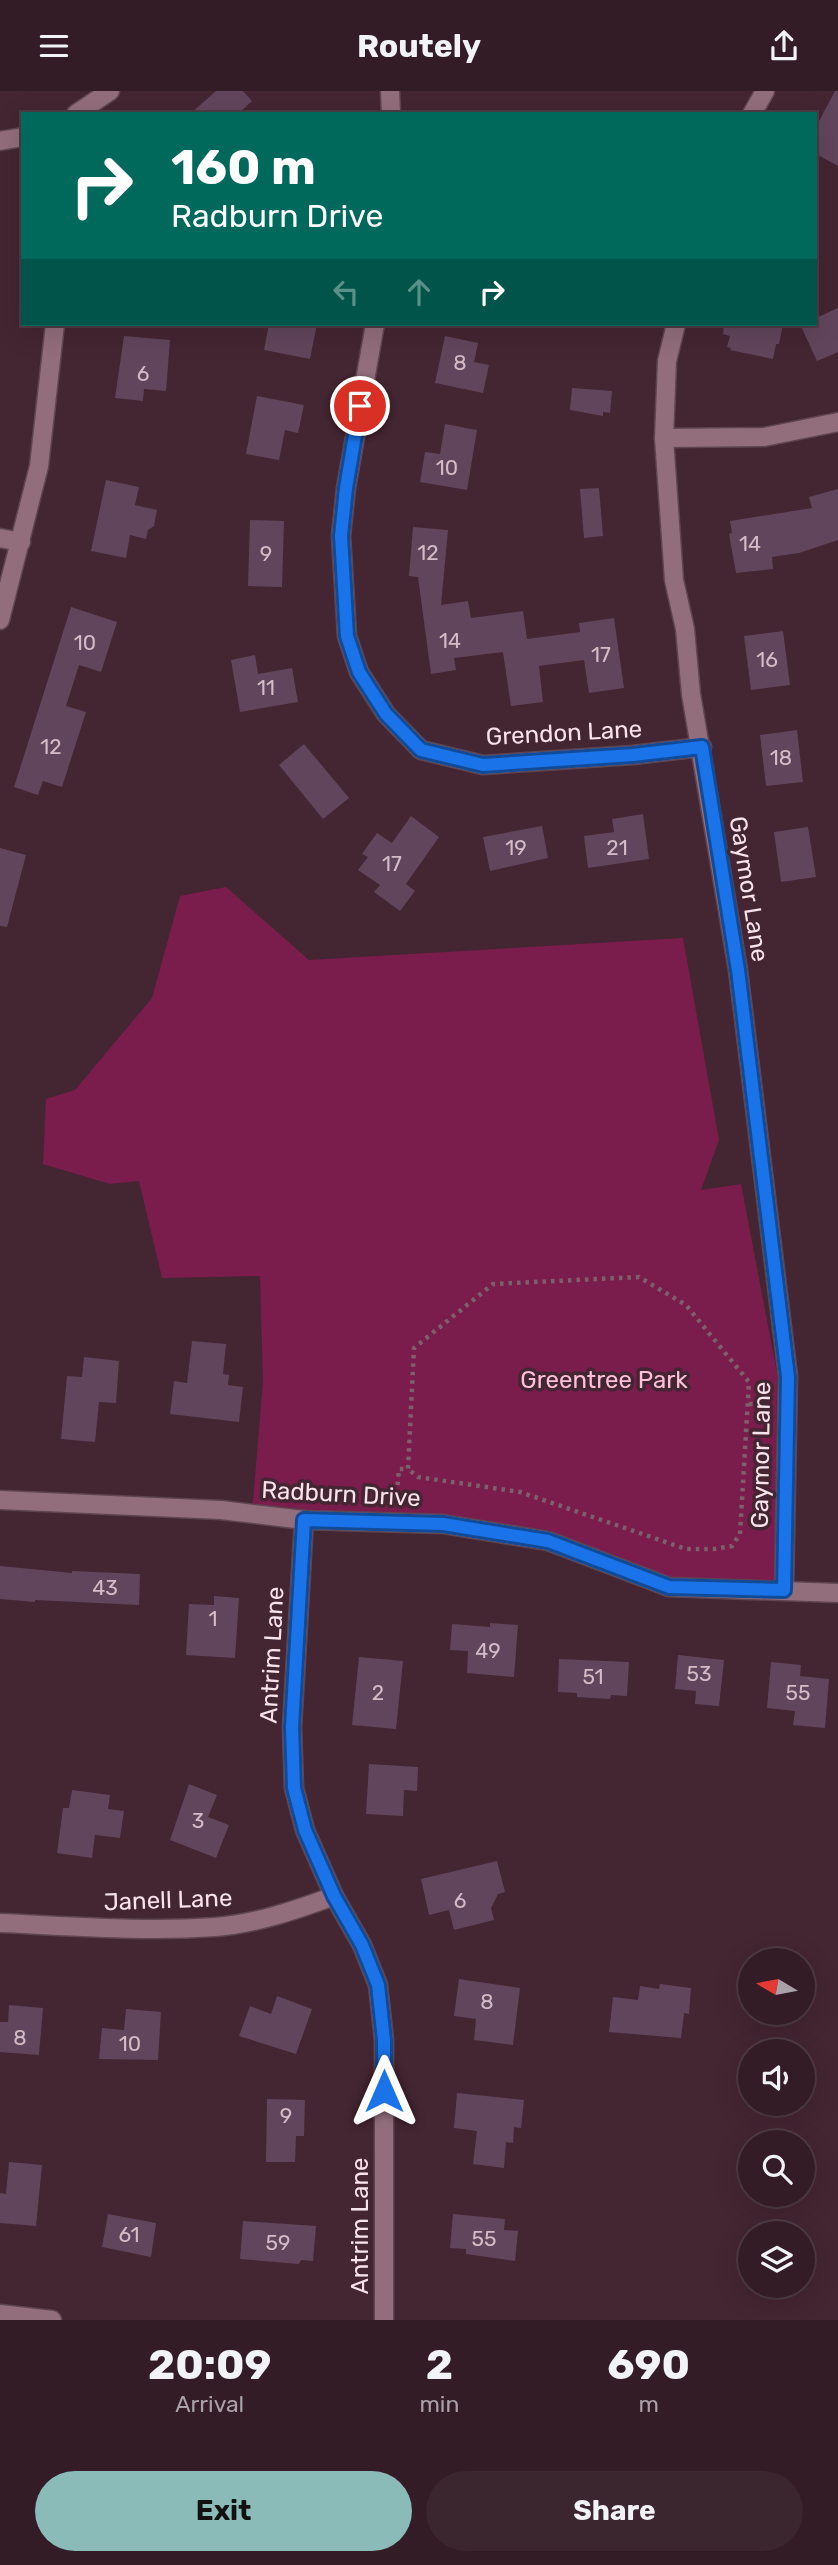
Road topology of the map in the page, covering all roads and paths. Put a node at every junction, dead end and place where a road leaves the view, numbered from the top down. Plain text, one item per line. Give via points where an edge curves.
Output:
1 (110, 91) edge
2 (390, 91) edge
3 (79, 112) edge
4 (391, 112) edge
5 (21, 137) edge
6 (0, 141) edge
7 (55, 326) edge
8 (375, 326) edge
9 (676, 326) edge
10 (838, 422) edge
11 (664, 438) junction
12 (0, 538) edge
13 (21, 542) junction
14 (0, 620) edge
15 (702, 747) junction
16 (408, 1469) junction
17 (0, 1500) edge
18 (304, 1520) junction
19 (394, 1523) junction
20 (784, 1590) junction
21 (838, 1593) edge
22 (334, 1896) junction
23 (0, 1923) edge
24 (0, 2314) edge
25 (52, 2320) edge
26 (384, 2320) edge

1 - 3 street
2 - 4 street
5 - 6 street
7 - 13 street via 39,466
8 - 15 street, Grendon Lane via 341,536 347,636 359,672 386,714 421,750 483,765
9 - 11 street, Gaymor Lane via 667,361
10 - 11 street via 764,437
11 - 15 street, Gaymor Lane via 674,580
12 - 13 street
13 - 14 street
15 - 20 street, Gaymor Lane via 738,970 788,1377
16 - 16 path via 418,1477 520,1492 686,1549 732,1546 740,1534 749,1382 685,1305 639,1277 493,1284 414,1348
16 - 19 path via 399,1469
17 - 18 street, Radburn Drive via 221,1510
18 - 19 street, Radburn Drive
18 - 22 street, Antrim Lane via 292,1727 294,1788 305,1830
19 - 20 street, Radburn Drive via 443,1524 548,1541 669,1587
20 - 21 street, Radburn Drive
22 - 23 street, Janell Lane via 288,1913 216,1927
22 - 26 street, Antrim Lane via 378,1985 384,2040
24 - 25 street

